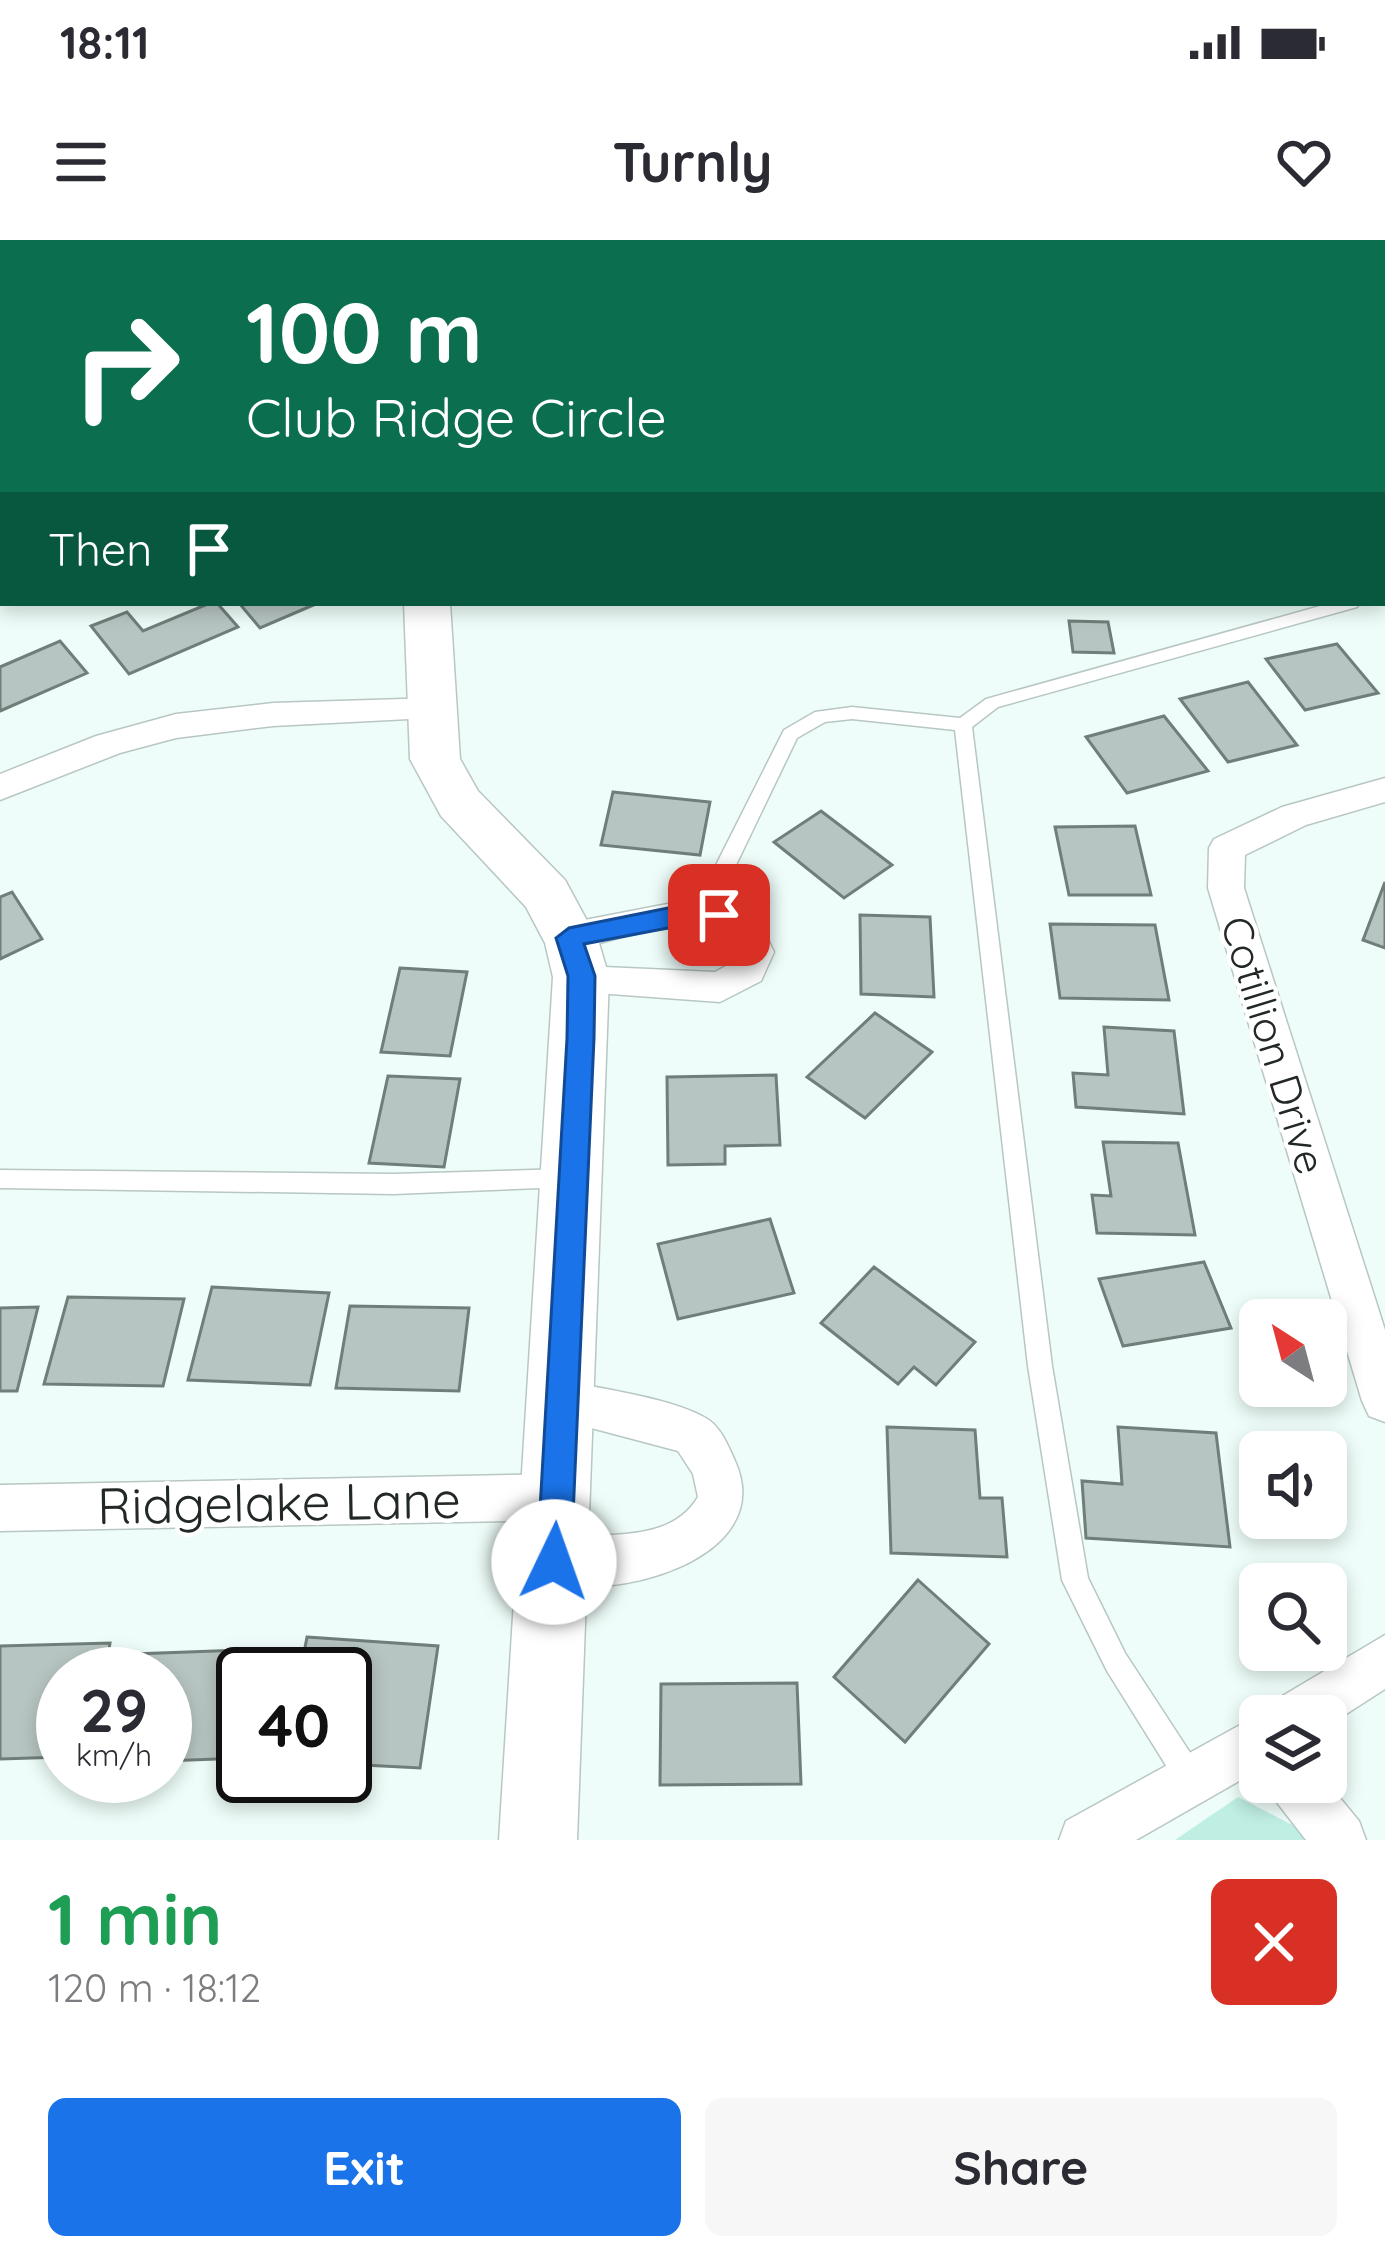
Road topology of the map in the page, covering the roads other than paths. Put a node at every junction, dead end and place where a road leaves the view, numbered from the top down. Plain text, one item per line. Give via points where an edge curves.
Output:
1 (427, 606) edge
2 (1340, 606) edge
3 (436, 710) junction
4 (963, 725) junction
5 (0, 788) edge
6 (1385, 790) edge
7 (709, 916) junction
8 (575, 959) junction
9 (573, 1178) junction
10 (0, 1179) edge
11 (562, 1401) junction
12 (1385, 1402) edge
13 (557, 1497) junction
14 (0, 1508) edge
15 (554, 1562) junction
16 (1385, 1660) edge
17 (1331, 1695) edge
18 (1239, 1753) edge
19 (1192, 1782) junction
20 (1310, 1803) edge
21 (538, 1840) edge
22 (1085, 1840) edge
23 (1340, 1840) edge

1 - 3 street
2 - 4 lane via 992,703
3 - 5 street via 273,713 172,727
3 - 8 street via 435,759 459,803 546,894
4 - 7 lane via 852,713 821,716 790,734
4 - 19 lane via 1040,1366 1076,1580 1116,1662
6 - 12 street, Cotillion Drive via 1294,816 1227,848 1226,888
7 - 8 street via 673,917
7 - 8 street via 745,928 755,952 748,971 720,987
8 - 9 street
9 - 10 lane
9 - 11 street
11 - 13 street
11 - 15 street via 690,1433 722,1483 722,1506 674,1547 588,1565
13 - 14 street, Ridgelake Lane
13 - 15 street
15 - 21 street
16 - 17 street
18 - 19 street
19 - 22 street
20 - 23 street

